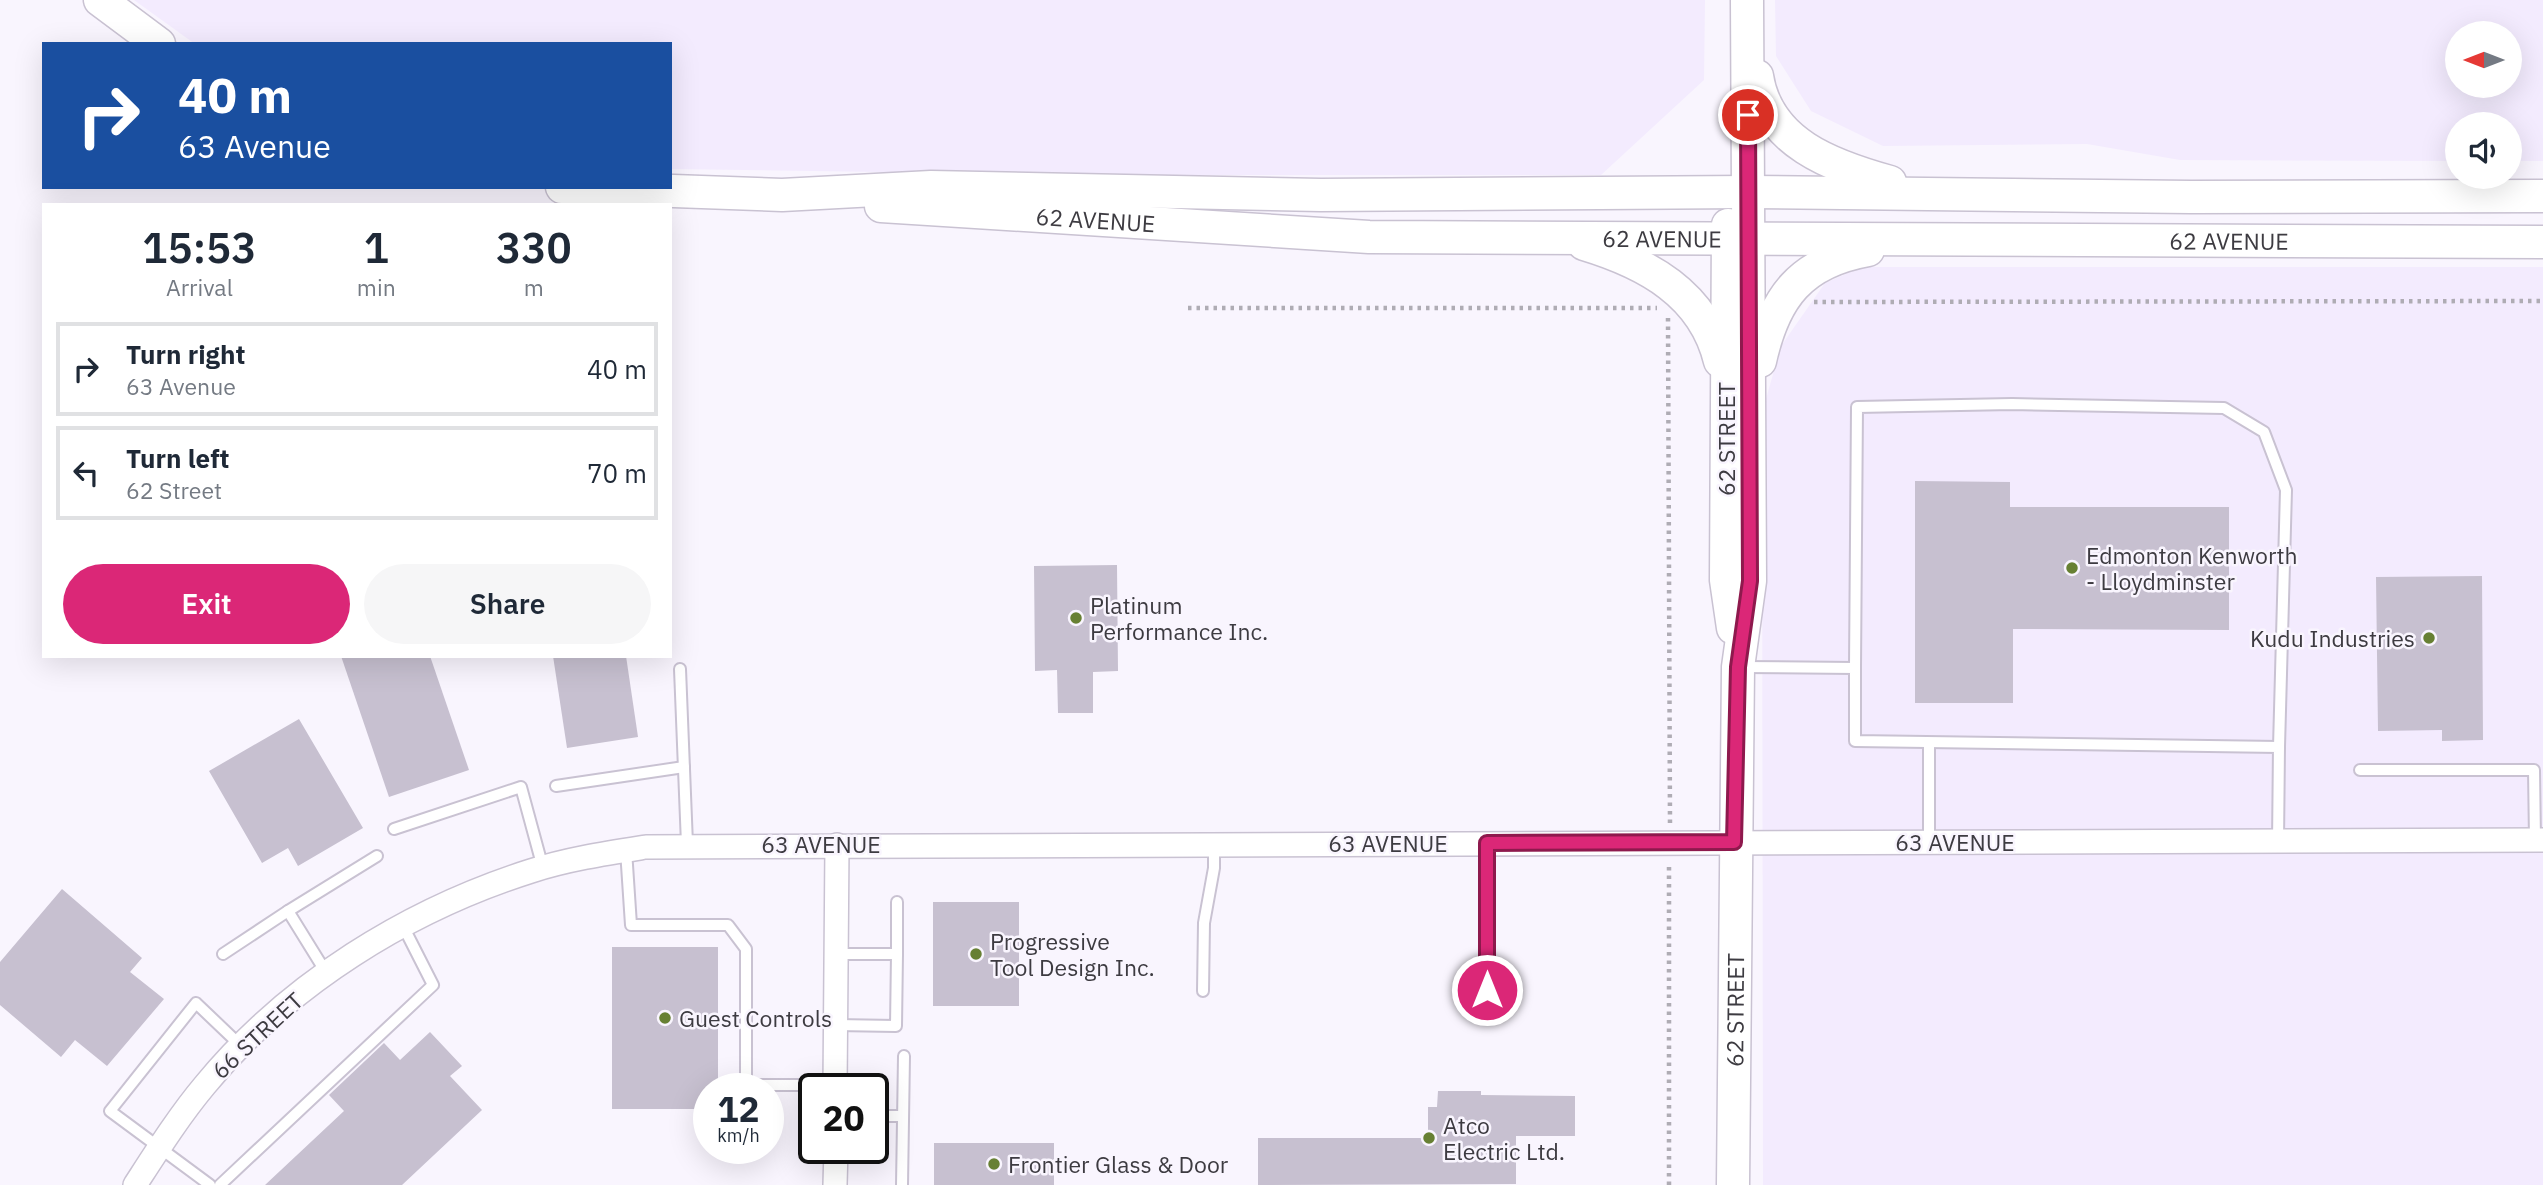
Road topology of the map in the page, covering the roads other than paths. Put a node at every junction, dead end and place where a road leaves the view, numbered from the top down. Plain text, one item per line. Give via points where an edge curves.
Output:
1 (100, 0) edge
2 (1741, 4) edge
3 (156, 42) edge
4 (617, 189) edge
5 (1738, 192) junction
6 (1924, 192) junction
7 (782, 195) junction
8 (2543, 196) edge
9 (1556, 235) junction
10 (1739, 238) junction
11 (1917, 240) junction
12 (2543, 242) edge
13 (1726, 388) junction
14 (1750, 416) junction
15 (1738, 667) junction
16 (1855, 668) junction
17 (680, 669) dead end
18 (1929, 743) junction
19 (2279, 747) junction
20 (684, 767) junction
21 (2360, 770) dead end
22 (556, 786) dead end
23 (394, 829) dead end
24 (2539, 840) edge
25 (1734, 842) junction
26 (1929, 842) junction
27 (1214, 843) junction
28 (1487, 843) junction
29 (2278, 843) junction
30 (687, 844) junction
31 (836, 845) junction
32 (626, 850) junction
33 (377, 856) dead end
34 (542, 868) junction
35 (897, 902) dead end
36 (288, 911) junction
37 (409, 923) junction
38 (223, 954) dead end
39 (836, 954) junction
40 (897, 954) junction
41 (327, 974) junction
42 (1487, 990) dead end
43 (1203, 992) dead end
44 (836, 1025) junction
45 (241, 1046) junction
46 (904, 1056) dead end
47 (835, 1073) edge
48 (798, 1087) edge
49 (889, 1116) edge
50 (903, 1116) junction
51 (160, 1147) junction
52 (836, 1164) edge
53 (135, 1185) edge
54 (211, 1185) edge
55 (220, 1185) edge
56 (835, 1185) edge
57 (902, 1185) edge
58 (1733, 1185) edge

1 - 3 main road
2 - 5 main road, 62 STREET
2 - 6 main road via 1759,92 1772,118 1803,148 1835,166
4 - 7 main road, 62 AVENUE
5 - 6 main road, 62 AVENUE
5 - 7 main road, 62 AVENUE via 1321,195 931,187
5 - 10 main road, 62 STREET
6 - 8 main road, 62 AVENUE
7 - 9 main road, 62 AVENUE via 932,211 1073,216 1322,235
9 - 10 main road, 62 AVENUE
9 - 13 main road via 1625,259 1678,291 1708,324
10 - 11 main road, 62 AVENUE
10 - 13 main road, 62 STREET
10 - 14 main road, 62 STREET
11 - 12 main road, 62 AVENUE
11 - 14 main road via 1837,255 1790,289 1766,334
13 - 15 main road, 62 STREET via 1726,580
14 - 15 main road, 62 STREET via 1750,581
15 - 16 lane
15 - 25 main road, 62 STREET
16 - 18 lane via 1855,741
16 - 19 lane via 1857,407 2224,408 2264,432 2286,490
17 - 20 lane
18 - 19 lane
18 - 26 lane
19 - 29 lane
20 - 22 lane
20 - 30 lane
21 - 24 lane via 2534,770
23 - 34 lane via 521,787
24 - 29 street, 63 AVENUE
25 - 26 street, 63 AVENUE
25 - 28 street, 63 AVENUE
25 - 58 main road, 62 STREET
26 - 29 street, 63 AVENUE
27 - 28 street, 63 AVENUE
27 - 31 street, 63 AVENUE
27 - 43 lane via 1204,923
28 - 42 lane
30 - 31 street, 63 AVENUE
30 - 32 street, 63 AVENUE
31 - 39 street
32 - 34 street, 63 AVENUE
32 - 48 lane via 631,925 728,925 746,949 746,1086
33 - 36 lane
34 - 37 street, 63 AVENUE via 471,892
35 - 40 lane
36 - 38 lane
36 - 41 lane
37 - 41 street, 66 STREET
37 - 55 lane via 433,985
39 - 40 lane
39 - 44 street
40 - 44 lane via 897,1026
41 - 45 street, 66 STREET via 294,997
44 - 47 street
45 - 51 street, 66 STREET via 205,1085
45 - 51 lane via 197,1003 110,1111
46 - 50 lane
49 - 50 lane
50 - 57 lane
51 - 53 street, 66 STREET
51 - 54 lane
52 - 56 street

